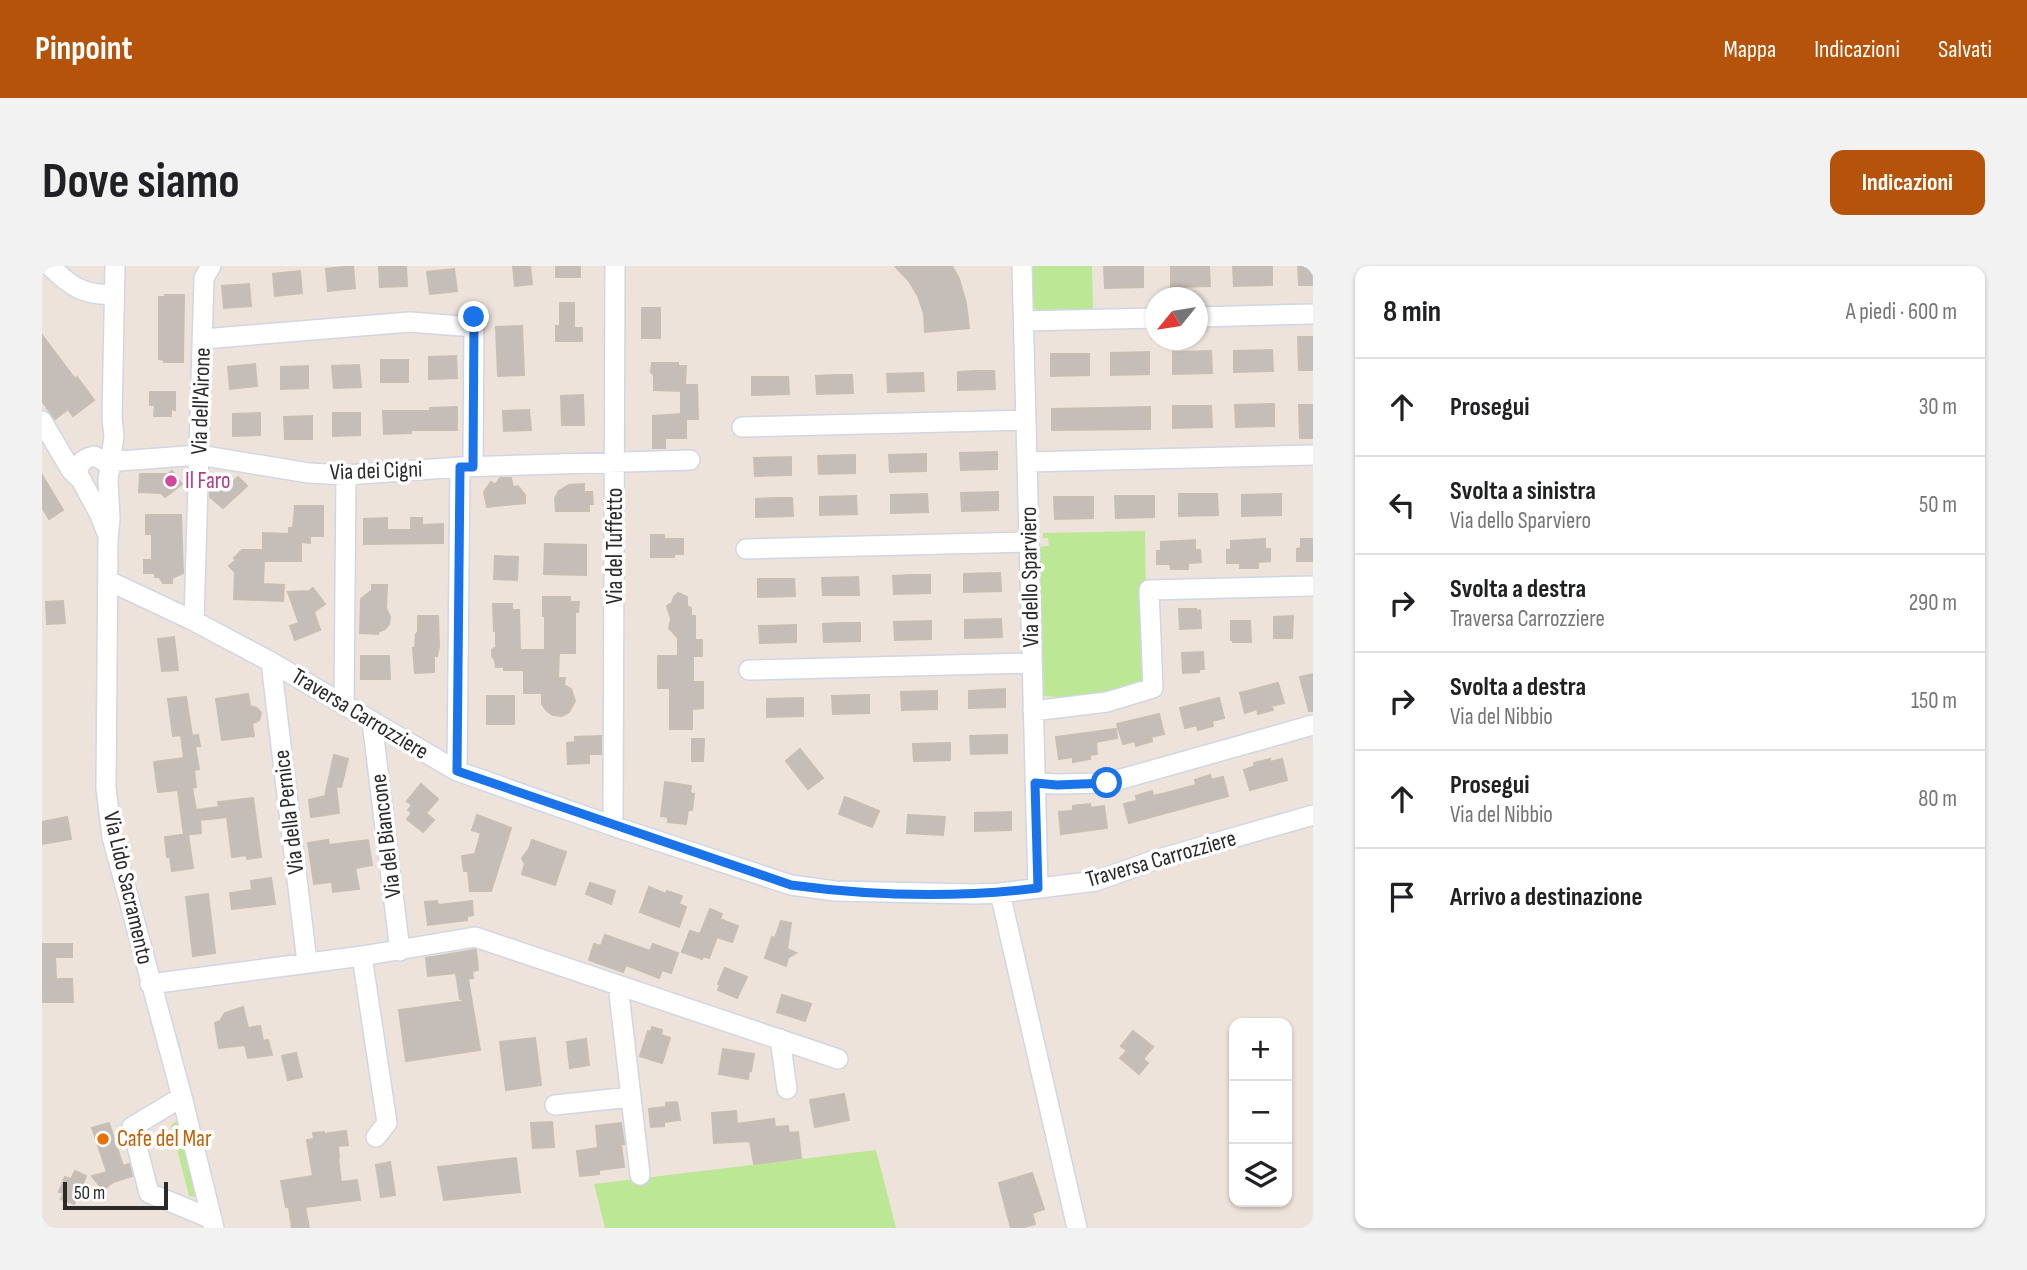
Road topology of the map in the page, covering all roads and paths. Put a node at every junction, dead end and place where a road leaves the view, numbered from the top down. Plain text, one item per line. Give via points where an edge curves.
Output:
1 (50, 266) edge
2 (102, 266) edge
3 (115, 266) edge
4 (211, 266) edge
5 (615, 266) edge
6 (1022, 266) edge
7 (108, 295) junction
8 (1313, 314) edge
9 (1208, 317) edge
10 (1145, 318) edge
11 (1024, 321) junction
12 (102, 330) dead end
13 (202, 339) junction
14 (1026, 420) junction
15 (42, 421) edge
16 (742, 427) dead end
17 (200, 455) junction
18 (1313, 455) edge
19 (690, 460) dead end
20 (615, 461) junction
21 (1027, 462) junction
22 (466, 467) junction
23 (96, 469) junction
24 (346, 475) junction
25 (108, 539) junction
26 (1029, 542) junction
27 (746, 549) dead end
28 (109, 581) junction
29 (1313, 586) edge
30 (194, 621) junction
31 (271, 662) junction
32 (1032, 663) junction
33 (749, 670) dead end
34 (344, 704) junction
35 (1034, 711) junction
36 (372, 721) junction
37 (1313, 724) edge
38 (457, 771) junction
39 (1035, 783) junction
40 (1313, 815) edge
41 (613, 826) junction
42 (1038, 888) junction
43 (1000, 893) junction
44 (400, 951) junction
45 (362, 956) junction
46 (307, 962) junction
47 (150, 984) junction
48 (618, 985) junction
49 (780, 1038) junction
50 (838, 1059) dead end
51 (787, 1089) dead end
52 (182, 1097) junction
53 (631, 1097) junction
54 (555, 1105) dead end
55 (376, 1137) dead end
56 (640, 1175) dead end
57 (213, 1224) edge
58 (1076, 1228) edge

1 - 7 street via 85,292
2 - 7 street
3 - 7 street
4 - 13 street, Via dell'Airone via 204,278
5 - 20 street, Via del Tuffetto
6 - 11 street, Via dello Sparviero
7 - 12 street
7 - 23 street, Via Lido Sacramento via 114,436
8 - 9 street
10 - 11 street
11 - 14 street, Via dello Sparviero
13 - 17 street, Via dell'Airone
13 - 22 street via 410,322 474,322
14 - 16 street
14 - 21 street, Via dello Sparviero
15 - 23 street via 52,438
17 - 23 street, Via dei Cigni
17 - 24 street, Via dei Cigni
17 - 30 street, Via dell'Airone
18 - 21 street
19 - 20 street, Via dei Cigni
20 - 22 street, Via dei Cigni
20 - 41 street, Via del Tuffetto
21 - 26 street, Via dello Sparviero
22 - 24 street, Via dei Cigni
22 - 38 street
23 - 25 street via 100,515
23 - 25 street, Via Lido Sacramento via 110,519
24 - 34 street
25 - 28 street, Via Lido Sacramento
26 - 27 street
26 - 32 street, Via dello Sparviero
28 - 30 street, Traversa Carrozziere
28 - 47 street, Via Lido Sacramento via 106,788 112,837
29 - 35 street via 1149,590 1153,688 1107,702
30 - 31 street, Traversa Carrozziere
31 - 34 street, Traversa Carrozziere
31 - 46 street, Via della Pernice
32 - 33 street
32 - 35 street, Via dello Sparviero
34 - 36 street, Traversa Carrozziere
35 - 39 street, Via dello Sparviero
36 - 38 street, Traversa Carrozziere
36 - 44 street, Via del Biancone
37 - 39 street via 1107,783
38 - 41 street, Traversa Carrozziere
39 - 42 street, Via dello Sparviero
40 - 42 street, Traversa Carrozziere via 1096,881
41 - 43 street, Traversa Carrozziere via 791,885 911,894
42 - 43 street, Traversa Carrozziere
43 - 58 street
44 - 45 street
44 - 48 street via 475,937
45 - 46 street
45 - 55 street via 387,1123
46 - 47 street
47 - 52 street, Via Lido Sacramento
48 - 49 street
48 - 53 street
49 - 50 street
49 - 51 street
52 - 57 street, Via Lido Sacramento
52 - 57 street via 132,1127 149,1193
53 - 54 street
53 - 56 street

